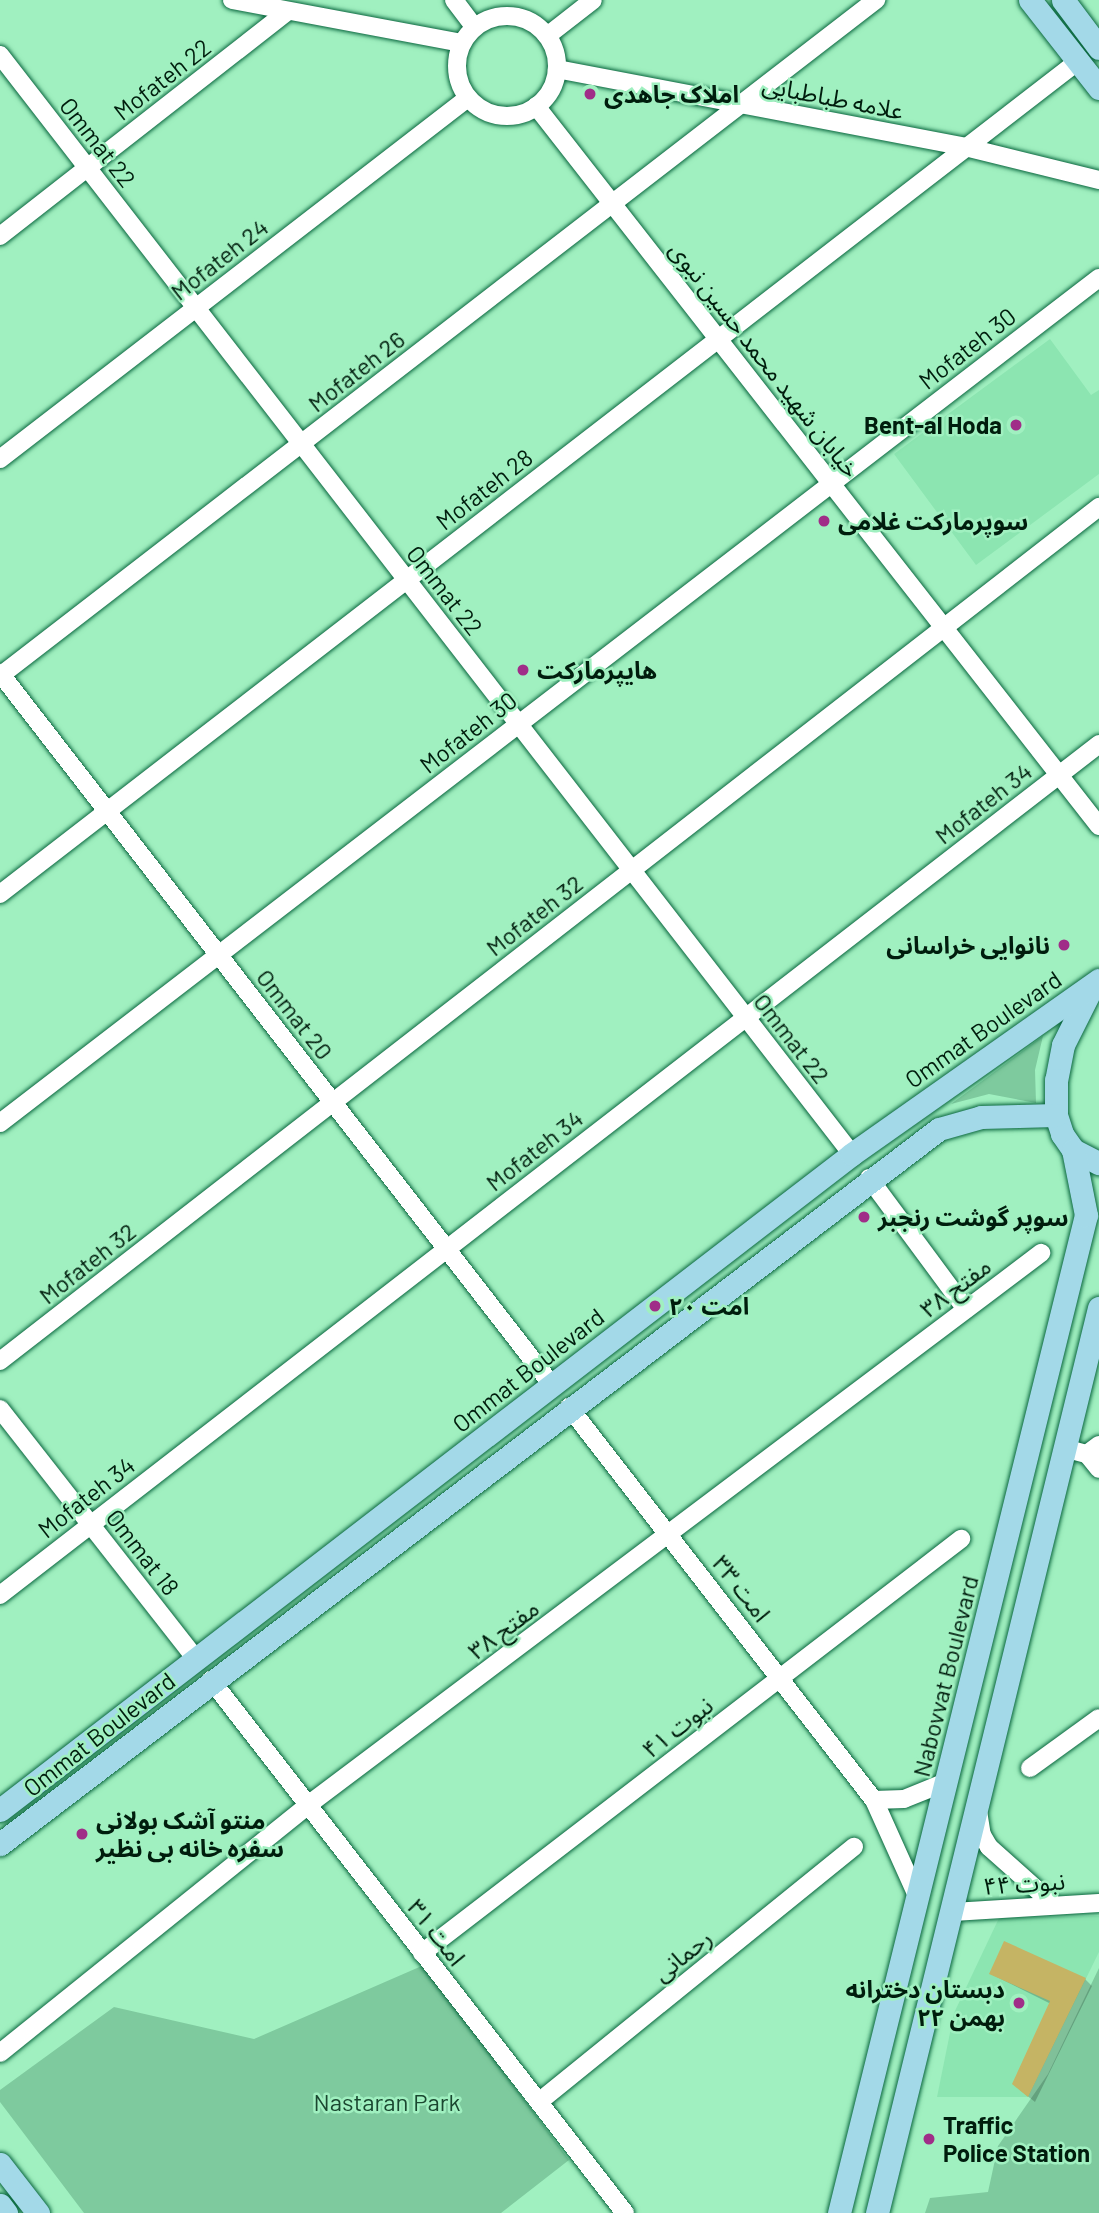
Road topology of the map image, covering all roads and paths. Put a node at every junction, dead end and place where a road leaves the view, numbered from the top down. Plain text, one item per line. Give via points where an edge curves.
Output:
1 (232, 0) edge
2 (454, 0) edge
3 (593, 0) edge
4 (876, 0) edge
5 (1030, 0) edge
6 (1063, 0) edge
7 (287, 12) junction
8 (474, 27) junction
9 (547, 36) junction
10 (461, 43) junction
11 (1099, 46) edge
12 (0, 55) edge
13 (1078, 61) junction
14 (557, 69) junction
15 (1099, 88) edge
16 (468, 98) junction
17 (742, 104) junction
18 (536, 106) junction
19 (965, 147) junction
20 (88, 169) junction
21 (1099, 180) edge
22 (613, 204) junction
23 (0, 236) edge
24 (1099, 278) edge
25 (196, 308) junction
26 (718, 339) junction
27 (301, 444) junction
28 (0, 459) edge
29 (831, 484) junction
30 (1099, 508) edge
31 (407, 580) junction
32 (944, 628) junction
33 (0, 675) edge
34 (519, 724) junction
35 (1099, 744) edge
36 (1059, 775) junction
37 (107, 812) junction
38 (1099, 826) edge
39 (632, 870) junction
40 (0, 894) edge
41 (218, 955) junction
42 (1098, 979) edge
43 (746, 1018) junction
44 (332, 1103) junction
45 (1056, 1115) junction
46 (0, 1123) edge
47 (1073, 1150) junction
48 (852, 1154) junction
49 (1099, 1163) edge
50 (869, 1178) junction
51 (446, 1249) junction
52 (1041, 1252) dead end
53 (1099, 1308) edge
54 (967, 1309) junction
55 (0, 1361) edge
56 (552, 1385) junction
57 (569, 1408) junction
58 (0, 1409) edge
59 (1064, 1448) junction
60 (1093, 1449) edge
61 (1099, 1469) edge
62 (91, 1525) junction
63 (670, 1535) junction
64 (961, 1539) dead end
65 (0, 1595) edge
66 (196, 1659) junction
67 (781, 1677) junction
68 (211, 1680) junction
69 (1099, 1718) edge
70 (1030, 1768) dead end
71 (946, 1782) junction
72 (874, 1800) junction
73 (308, 1805) junction
74 (0, 1810) edge
75 (978, 1811) junction
76 (0, 1844) edge
77 (854, 1847) dead end
78 (1099, 1889) edge
79 (918, 1898) junction
80 (1099, 1903) edge
81 (1080, 1904) junction
82 (1054, 1905) junction
83 (953, 1912) junction
84 (422, 1953) junction
85 (0, 2053) edge
86 (540, 2101) junction
87 (0, 2164) edge
88 (0, 2205) edge
89 (6, 2213) edge
90 (38, 2213) edge
91 (625, 2213) edge
92 (839, 2213) edge
93 (877, 2213) edge

1 - 7 street
2 - 8 street
3 - 9 street
4 - 17 street, Mofateh 26
5 - 13 main road
6 - 11 main road
7 - 10 street
7 - 20 street, Mofateh 22
8 - 9 street via 510,15 530,21
8 - 10 street
9 - 14 street
10 - 16 street via 456,60 459,82
12 - 20 street, Ommat 22
13 - 15 main road
13 - 19 street, Mofateh 28
14 - 17 street, علامه طباطبایی
14 - 18 street via 552,89
16 - 18 street via 484,111 503,116
16 - 25 street, Mofateh 24
17 - 19 street, علامه طباطبایی
17 - 22 street, Mofateh 26
18 - 22 street, خیابان شهید محمد حسین نبوی
19 - 21 street, علامه طباطبایی
19 - 26 street, Mofateh 28
20 - 23 street, Mofateh 22
20 - 25 street, Ommat 22
22 - 26 street, خیابان شهید محمد حسین نبوی
22 - 27 street, Mofateh 26
24 - 29 street, Mofateh 30
25 - 27 street, Ommat 22
25 - 28 street, Mofateh 24
26 - 29 street, خیابان شهید محمد حسین نبوی
26 - 31 street, Mofateh 28
27 - 31 street, Ommat 22
27 - 33 street, Mofateh 26
29 - 32 street, خیابان شهید محمد حسین نبوی
29 - 34 street, Mofateh 30
30 - 32 street, Mofateh 32
31 - 34 street, Ommat 22
31 - 37 street, Mofateh 28
32 - 36 street, خیابان شهید محمد حسین نبوی
32 - 39 street, Mofateh 32
33 - 37 street, Ommat 20
34 - 39 street, Ommat 22
34 - 41 street, Mofateh 30
35 - 36 street, Mofateh 34
36 - 38 street, خیابان شهید محمد حسین نبوی
36 - 43 street, Mofateh 34
37 - 40 street, Mofateh 28
37 - 41 street, Ommat 20
39 - 43 street, Ommat 22
39 - 44 street, Mofateh 32
41 - 44 street, Ommat 20
41 - 46 street, Mofateh 30
42 - 45 main road via 1076,1012 1063,1045
42 - 48 main road, Ommat Boulevard
43 - 48 street, Ommat 22
43 - 51 street, Mofateh 34
44 - 51 street, Ommat 20
44 - 55 street, Mofateh 32
45 - 47 main road, Nabovvat Boulevard
45 - 50 main road, Ommat Boulevard via 981,1117 939,1129
47 - 49 main road
47 - 71 main road, Nabovvat Boulevard via 1086,1215
48 - 56 main road, Ommat Boulevard
50 - 54 street
50 - 57 main road, Ommat Boulevard
51 - 56 street, Ommat 20
51 - 62 street, Mofateh 34
52 - 54 street, مفتح ۳۸
53 - 59 main road
54 - 63 street, مفتح ۳۸
56 - 66 main road, Ommat Boulevard
57 - 63 street, امت ۳۳
57 - 68 main road, Ommat Boulevard
58 - 62 street, Ommat 18
59 - 60 street
59 - 75 main road
60 - 61 street
62 - 65 street, Mofateh 34
62 - 66 street, Ommat 18
63 - 67 street, امت ۳۳
63 - 73 street, مفتح ۳۸
64 - 67 street, نبوت ۴۱
66 - 68 main road
66 - 74 main road, Ommat Boulevard
67 - 72 street, امت ۳۳
67 - 84 street, نبوت ۴۱
68 - 73 street, امت ۳۱
68 - 76 main road, Ommat Boulevard
69 - 70 street
71 - 72 street via 904,1799
71 - 79 main road, Nabovvat Boulevard
72 - 79 street, امت ۳۳
73 - 84 street, امت ۳۱
73 - 85 street, مفتح ۳۸
75 - 82 street via 989,1846
75 - 83 main road
77 - 86 street, رحمانی
78 - 81 street
79 - 92 main road, Nabovvat Boulevard
80 - 81 street, نبوت ۴۴
81 - 82 street, نبوت ۴۴
82 - 83 street, نبوت ۴۴
83 - 93 main road
84 - 86 street, امت ۳۱
86 - 91 street, امت ۳۱
87 - 90 main road
88 - 89 main road

